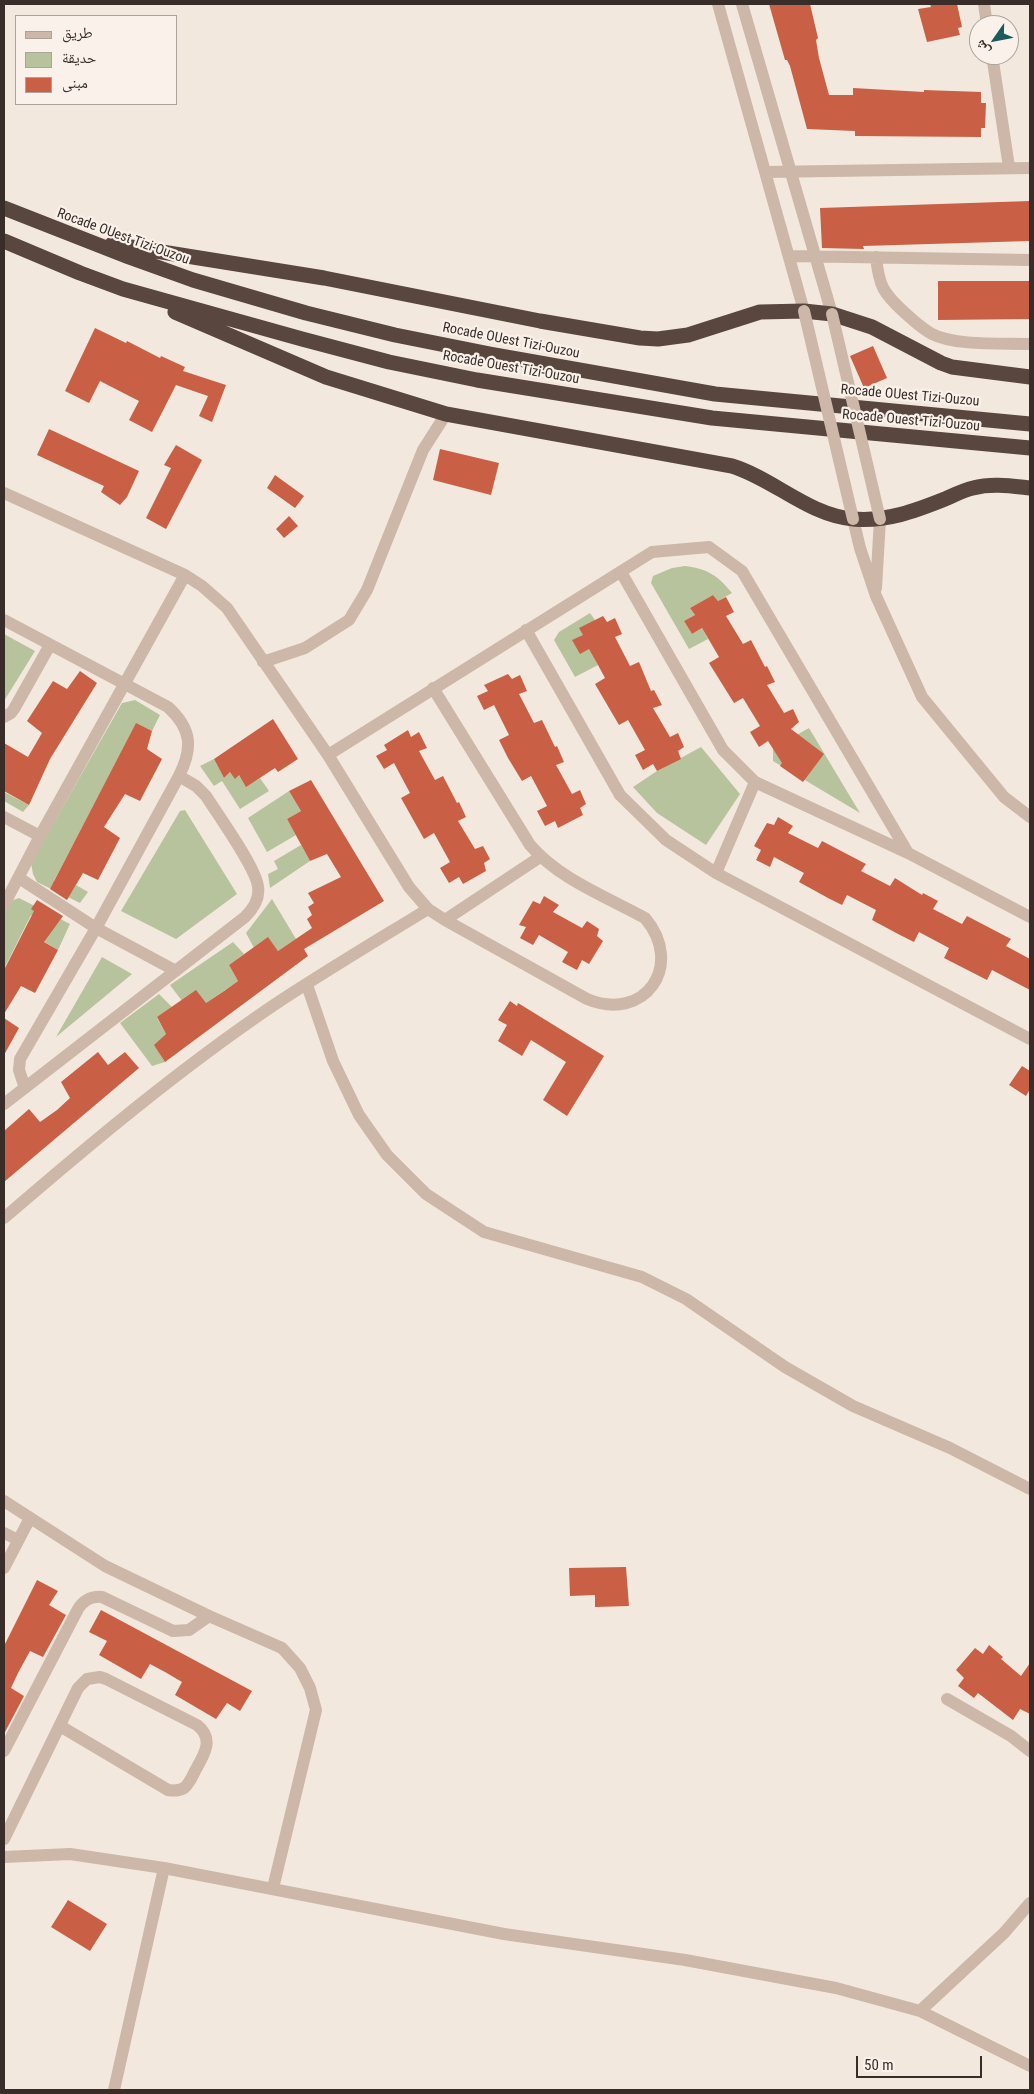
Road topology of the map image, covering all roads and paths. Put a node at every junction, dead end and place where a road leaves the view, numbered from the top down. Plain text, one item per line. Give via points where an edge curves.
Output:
1 (718, 4) edge
2 (742, 4) edge
3 (994, 65) edge
4 (1009, 167) junction
5 (1030, 168) edge
6 (791, 171) junction
7 (765, 172) junction
8 (4, 208) edge
9 (4, 241) edge
10 (86, 241) junction
11 (789, 256) junction
12 (816, 256) junction
13 (876, 258) junction
14 (1030, 260) edge
15 (123, 289) junction
16 (804, 311) junction
17 (832, 314) junction
18 (1030, 344) edge
19 (1030, 377) edge
20 (446, 414) junction
21 (1030, 424) edge
22 (1030, 448) edge
23 (1030, 488) edge
24 (4, 493) edge
25 (853, 519) junction
26 (880, 519) junction
27 (621, 572) junction
28 (185, 575) junction
29 (876, 596) junction
30 (4, 620) edge
31 (526, 630) junction
32 (50, 645) junction
33 (263, 662) junction
34 (124, 684) junction
35 (433, 688) junction
36 (4, 717) edge
37 (328, 755) junction
38 (179, 776) junction
39 (755, 782) junction
40 (4, 817) edge
41 (1030, 817) edge
42 (40, 836) junction
43 (908, 853) junction
44 (540, 857) junction
45 (716, 873) junction
46 (19, 878) junction
47 (4, 905) edge
48 (428, 908) junction
49 (1030, 917) edge
50 (445, 920) junction
51 (96, 928) junction
52 (176, 971) junction
53 (307, 985) junction
54 (1030, 1039) edge
55 (25, 1088) junction
56 (4, 1104) edge
57 (4, 1218) edge
58 (1028, 1489) edge
59 (4, 1501) edge
60 (30, 1518) junction
61 (4, 1533) edge
62 (18, 1540) junction
63 (4, 1568) edge
64 (209, 1616) junction
65 (947, 1699) dead end
66 (60, 1726) junction
67 (4, 1751) edge
68 (1030, 1751) edge
69 (4, 1839) edge
70 (4, 1857) edge
71 (164, 1868) junction
72 (273, 1888) junction
73 (1030, 1903) edge
74 (920, 2011) junction
75 (1030, 2066) edge
76 (114, 2090) edge

1 - 7 street
2 - 6 street
3 - 4 street
4 - 5 street
4 - 6 street
6 - 7 street
6 - 12 street
7 - 11 street
8 - 10 highway, Rocade OUest Tizi-Ouzou
9 - 15 highway, Rocade Ouest Tizi-Ouzou
10 - 16 highway via 324,278 640,338 688,335 760,312
10 - 21 highway, Rocade OUest Tizi-Ouzou via 185,277 306,313 490,354 715,394
11 - 12 street
11 - 16 street
12 - 13 street
12 - 17 street
13 - 14 street
13 - 18 street via 879,280 886,296 934,335 954,340
15 - 20 highway via 326,377
15 - 22 highway, Rocade Ouest Tizi-Ouzou via 389,362 477,380 712,418
16 - 17 highway
16 - 25 street, bridge
17 - 19 highway via 872,327 952,367
17 - 26 street, bridge
20 - 25 highway via 732,466 819,510
20 - 33 street via 423,450 367,590 349,620 305,648
23 - 26 highway via 1005,485 972,488 910,513
24 - 28 street
25 - 26 highway
25 - 29 street
26 - 29 street
27 - 31 street
27 - 39 street via 723,750
27 - 43 street via 652,552 709,547 742,571
28 - 33 street via 227,608
28 - 34 street
29 - 41 street via 922,697 1004,797
30 - 32 street
31 - 35 street
31 - 45 street via 620,795 666,840
32 - 34 street
32 - 36 street via 14,709
33 - 37 street
34 - 38 street via 168,707 182,723 188,756
34 - 42 street
35 - 37 street
35 - 44 street
37 - 48 street via 410,887
38 - 51 street
38 - 52 street via 206,796 253,871 258,896 251,911
39 - 43 street
39 - 45 street
40 - 42 street
42 - 46 street
43 - 49 street
44 - 50 street
44 - 50 street via 562,873 645,918 654,929 660,942 660,972 643,996 622,1005 600,1005
45 - 54 street
46 - 47 street
46 - 51 street
48 - 50 street
48 - 53 street
51 - 52 street
51 - 55 street via 20,1059 19,1070
52 - 55 street
53 - 57 street via 271,1007 170,1082 91,1143
53 - 58 street via 333,1061 360,1115 386,1155 426,1194 484,1232 642,1277 686,1299 785,1368 853,1406 950,1448
55 - 56 street
59 - 60 street
60 - 62 street
60 - 64 street via 104,1566
61 - 62 street
62 - 63 street
64 - 67 street via 189,1630 173,1631 102,1598 84,1601
64 - 72 street via 282,1648 300,1668 316,1710
65 - 68 street via 1011,1736
66 - 66 street via 82,1682 100,1677 197,1725 204,1733 207,1748 187,1785 173,1791
66 - 69 street
70 - 71 street via 70,1854
71 - 72 street
71 - 76 street
72 - 74 street via 504,1934 753,1972 836,1988
73 - 74 street via 1004,1933
74 - 75 street

